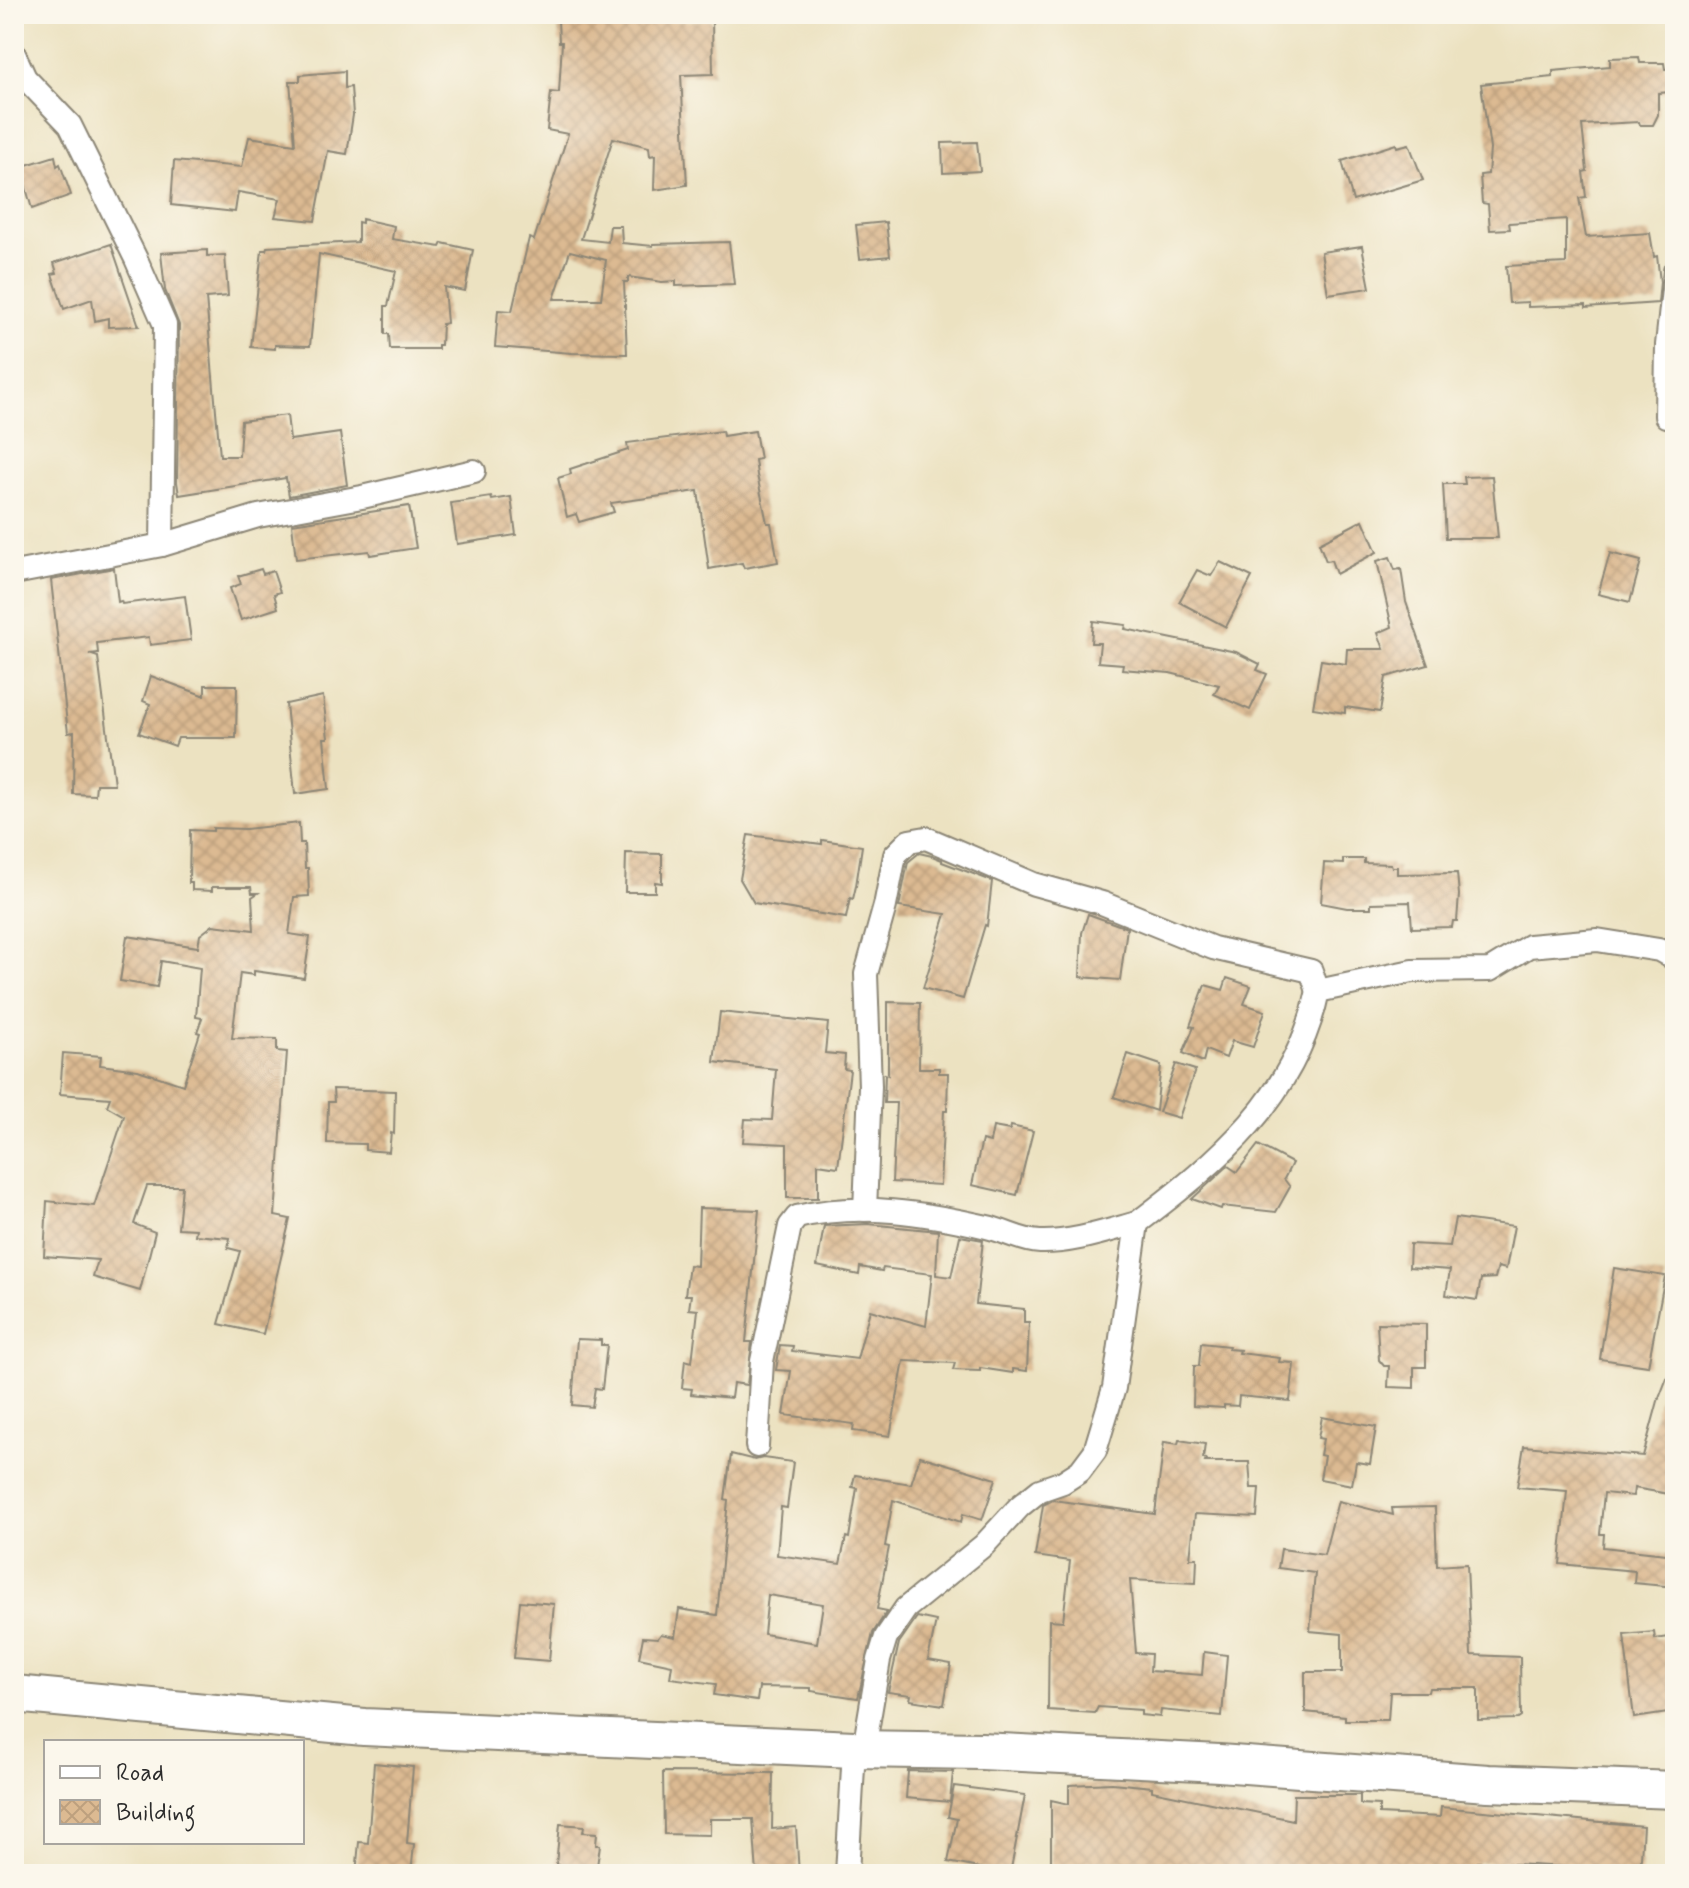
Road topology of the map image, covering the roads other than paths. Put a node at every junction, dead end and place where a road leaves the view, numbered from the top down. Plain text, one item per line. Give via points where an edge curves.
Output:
1 (14, 54) edge
2 (1675, 271) edge
3 (1666, 416) dead end
4 (474, 471) dead end
5 (162, 545) junction
6 (14, 573) edge
7 (1675, 959) edge
8 (1318, 991) junction
9 (865, 1210) junction
10 (1137, 1223) junction
11 (757, 1446) dead end
12 (14, 1694) edge
13 (859, 1749) junction
14 (1675, 1790) edge
15 (847, 1874) edge

1 - 5 street via 25,78 70,125 165,325
2 - 3 street
4 - 5 street via 258,516
5 - 6 street
7 - 8 street via 1659,950 1597,940 1529,946 1490,970 1412,971
8 - 9 street via 1311,971 1213,948 1102,903 1034,884 926,838 909,841 895,855 866,974 870,1086
8 - 10 street via 1312,1019 1280,1085 1242,1136
9 - 10 street via 939,1217 1044,1242
9 - 11 street via 811,1213 790,1226 762,1361
10 - 13 street via 1114,1388 1095,1451 1080,1471 1020,1506 984,1545 901,1614 886,1637
12 - 13 main road via 364,1727
13 - 14 main road via 981,1751
13 - 15 street

